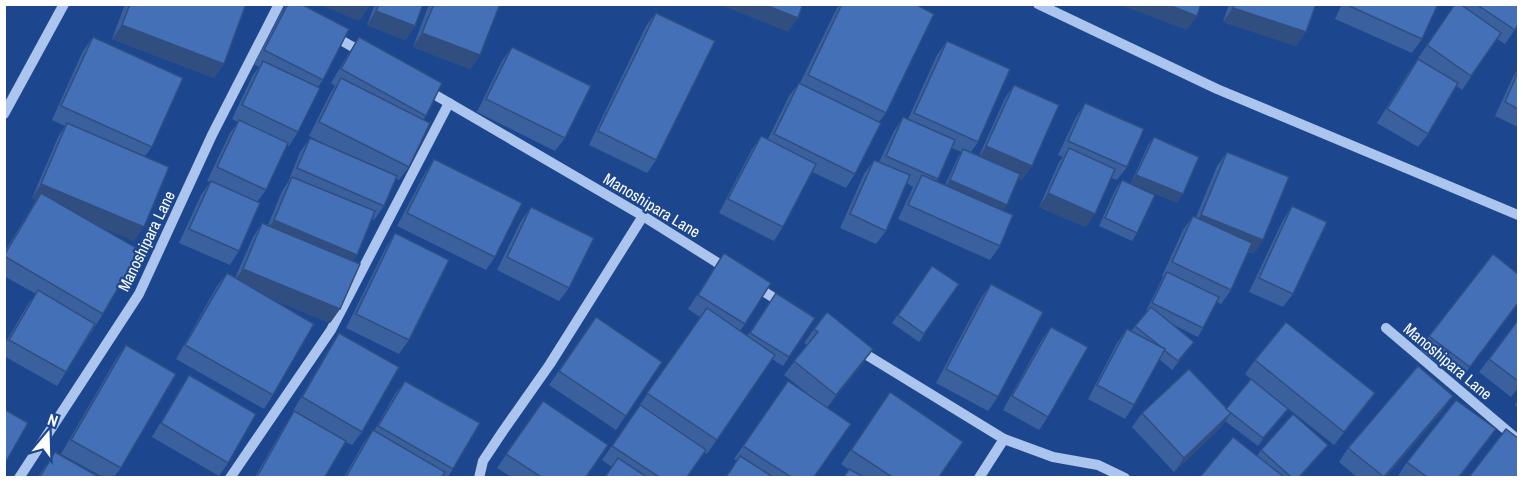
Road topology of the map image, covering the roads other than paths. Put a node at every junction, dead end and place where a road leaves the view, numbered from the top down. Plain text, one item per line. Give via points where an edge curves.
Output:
1 (64, 4) edge
2 (1038, 4) edge
3 (283, 6) edge
4 (319, 28) edge
5 (379, 62) edge
6 (419, 86) edge
7 (449, 103) junction
8 (4, 114) edge
9 (1518, 215) edge
10 (643, 216) junction
11 (793, 309) edge
12 (1386, 328) dead end
13 (852, 347) edge
14 (1004, 440) junction
15 (1518, 440) edge
16 (19, 477) edge
17 (230, 477) edge
18 (479, 477) edge
19 (979, 477) edge
20 (1125, 477) edge

1 - 8 street
2 - 9 street via 1217,89
3 - 16 street, Manoshipara Lane via 212,135 139,294
4 - 5 street
6 - 7 street, Manoshipara Lane
7 - 10 street, Manoshipara Lane
7 - 17 street via 331,330
10 - 11 street, Manoshipara Lane
10 - 18 street via 550,364 483,461
12 - 15 street, Manoshipara Lane
13 - 14 street
14 - 19 street
14 - 20 street via 1053,457 1098,465

